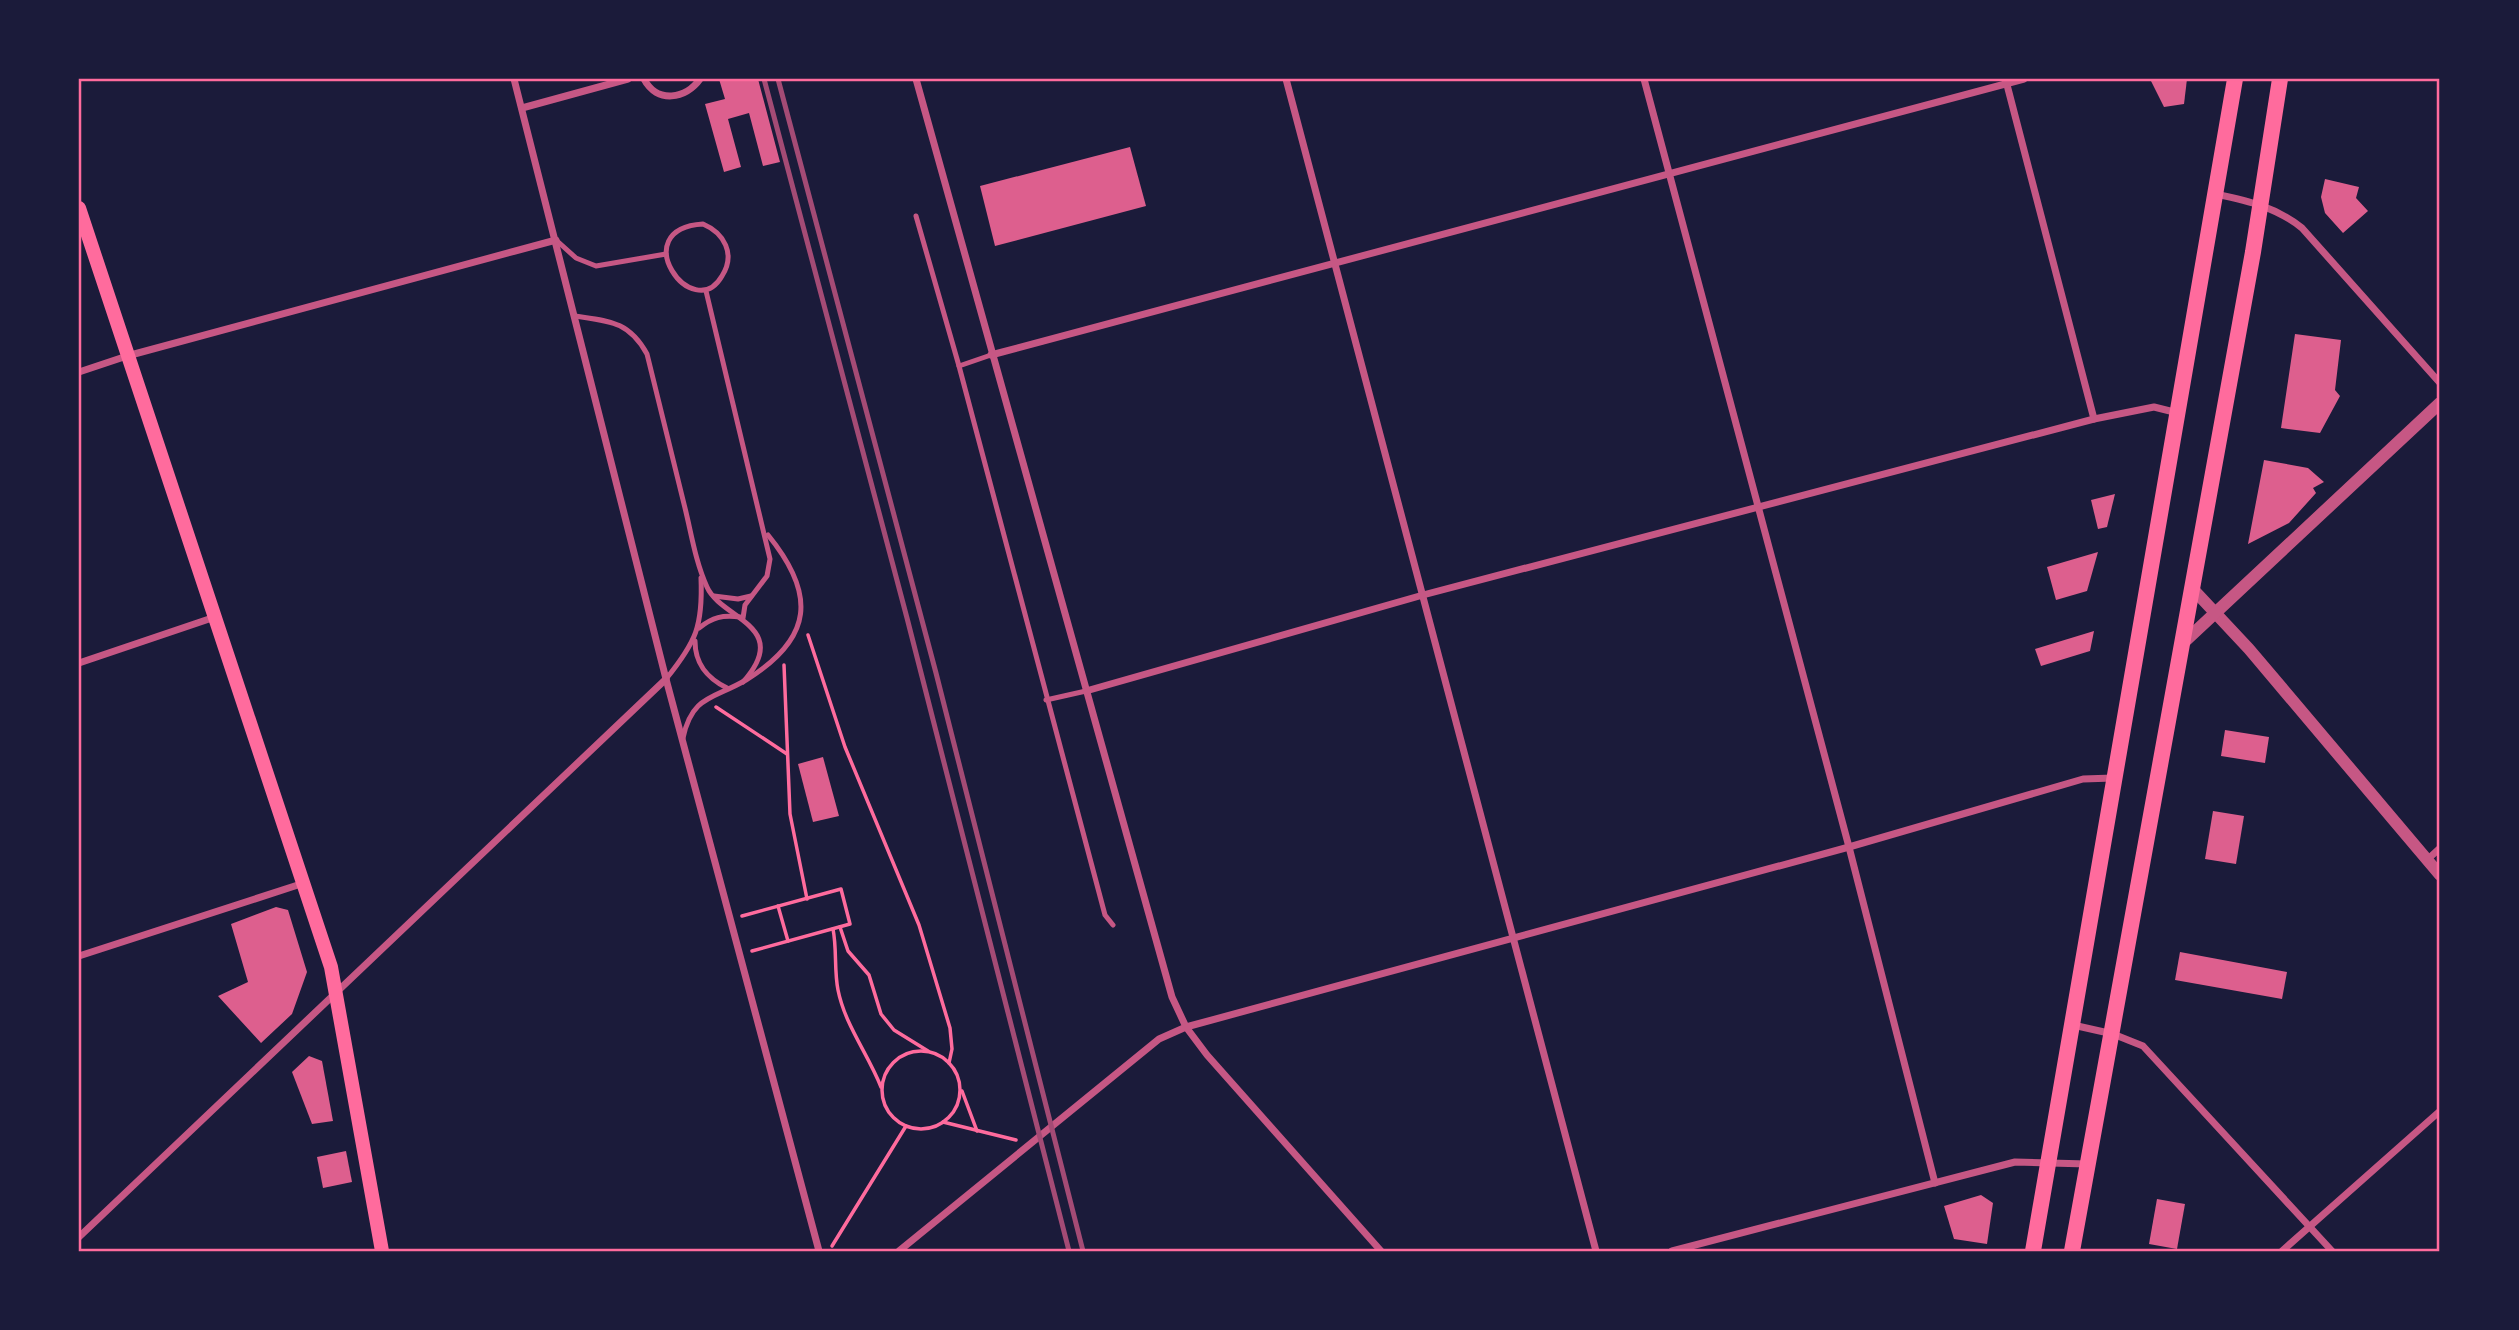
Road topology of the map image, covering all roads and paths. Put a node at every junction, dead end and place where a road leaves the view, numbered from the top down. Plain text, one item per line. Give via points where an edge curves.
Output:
1 (514, 79) edge
2 (628, 79) edge
3 (644, 79) edge
4 (699, 79) edge
5 (916, 79) edge
6 (1286, 79) edge
7 (1644, 79) edge
8 (2024, 79) edge
9 (2235, 79) edge
10 (2280, 79) edge
11 (2006, 81) edge
12 (522, 108) junction
13 (1669, 174) junction
14 (2216, 194) junction
15 (2261, 204) junction
16 (79, 208) edge
17 (916, 216) dead end
18 (556, 240) junction
19 (666, 254) junction
20 (1336, 262) junction
21 (706, 291) junction
22 (575, 316) junction
23 (991, 355) junction
24 (127, 356) junction
25 (960, 366) junction
26 (79, 372) edge
27 (2440, 383) edge
28 (2440, 403) edge
29 (2179, 413) junction
30 (2094, 419) junction
31 (1757, 507) junction
32 (767, 534) junction
33 (701, 571) junction
34 (2191, 587) junction
35 (1423, 595) junction
36 (714, 596) junction
37 (751, 596) junction
38 (2215, 613) junction
39 (216, 617) junction
40 (743, 618) junction
41 (797, 627) junction
42 (698, 628) junction
43 (695, 641) junction
44 (2182, 644) junction
45 (783, 649) junction
46 (79, 663) edge
47 (666, 679) junction
48 (743, 682) junction
49 (727, 688) junction
50 (1086, 691) junction
51 (705, 700) junction
52 (1046, 700) junction
53 (683, 738) junction
54 (787, 754) junction
55 (2114, 778) junction
56 (1849, 847) junction
57 (2440, 848) edge
58 (2427, 860) junction
59 (2440, 875) edge
60 (304, 883) junction
61 (807, 898) junction
62 (778, 906) junction
63 (730, 920) junction
64 (1113, 925) dead end
65 (841, 927) junction
66 (833, 929) junction
67 (1514, 939) junction
68 (788, 941) junction
69 (740, 955) junction
70 (79, 956) edge
71 (337, 992) junction
72 (2073, 1024) junction
73 (1186, 1027) junction
74 (2113, 1034) junction
75 (930, 1052) junction
76 (949, 1063) junction
77 (961, 1089) junction
78 (883, 1092) junction
79 (2440, 1111) edge
80 (943, 1122) junction
81 (906, 1126) junction
82 (977, 1131) junction
83 (1029, 1143) junction
84 (2047, 1162) junction
85 (2090, 1164) junction
86 (1935, 1183) junction
87 (2311, 1226) junction
88 (79, 1237) edge
89 (382, 1251) edge
90 (819, 1251) edge
91 (829, 1251) edge
92 (899, 1251) edge
93 (1381, 1251) edge
94 (1596, 1251) edge
95 (1672, 1251) edge
96 (2033, 1251) edge
97 (2072, 1251) edge
98 (2282, 1251) edge
99 (2332, 1251) edge

1 - 12 street
2 - 12 street
3 - 4 street via 655,92 676,96 686,93
5 - 23 street
6 - 20 street
7 - 13 street
8 - 11 street
9 - 14 main road
10 - 15 main road
11 - 13 street
11 - 30 street
12 - 18 street
13 - 20 street
13 - 31 street
14 - 15 street
14 - 29 main road
15 - 27 street via 2302,228
15 - 34 main road
16 - 24 main road
17 - 25 lane
18 - 19 lane via 576,258 596,266
18 - 22 street
18 - 24 street
19 - 21 lane via 681,283
19 - 21 lane via 667,243 687,225 703,224 717,230 726,241 726,270 718,284
20 - 23 street
20 - 35 street
21 - 32 lane
22 - 33 lane via 625,327 647,354
22 - 47 street
23 - 25 lane
23 - 50 street
24 - 26 street
24 - 39 main road
25 - 52 lane
28 - 38 street
29 - 30 street via 2154,407
29 - 55 main road
30 - 31 street
31 - 35 street
31 - 56 street
32 - 37 lane via 768,576
32 - 41 lane via 790,562 797,582 801,600
33 - 36 lane
33 - 42 lane via 703,614
34 - 38 street
34 - 44 main road
35 - 50 street
35 - 67 street
36 - 37 lane via 738,600
36 - 40 lane
37 - 40 lane
38 - 44 street
38 - 58 street
39 - 46 street
39 - 60 main road
40 - 42 lane via 724,615
40 - 48 lane via 756,633 759,650 756,667
41 - 45 lane
41 - 76 path via 811,637 845,747 919,925 950,1028
42 - 43 lane
43 - 47 lane
43 - 49 lane via 702,669
44 - 74 main road
45 - 48 lane
45 - 54 path
47 - 53 street
47 - 71 street
48 - 49 lane
49 - 51 lane
50 - 52 lane
50 - 73 street via 1172,997
51 - 53 lane via 695,708
51 - 54 path
52 - 64 lane via 1105,915
53 - 63 street
54 - 61 path via 792,833
55 - 56 street via 2084,779
55 - 72 main road
56 - 67 street
56 - 86 street
57 - 58 street
58 - 59 street
60 - 70 street
60 - 71 main road
61 - 62 path
61 - 65 path via 841,889 850,924
62 - 63 path
62 - 68 path
63 - 69 street
65 - 66 path
65 - 75 path via 848,951 869,975 881,1014 894,1030
66 - 68 path
66 - 78 path via 838,990 851,1029
67 - 73 street
67 - 94 street
68 - 69 path
69 - 90 street
71 - 88 street
71 - 89 main road
72 - 74 street
72 - 84 main road
73 - 83 street via 1159,1039
73 - 93 street
74 - 85 main road
74 - 87 street via 2143,1046 2161,1063
75 - 76 path
75 - 78 path via 904,1054 894,1062 886,1073
76 - 77 path
77 - 80 path via 959,1102
77 - 82 path
78 - 81 path via 887,1109
79 - 87 street
80 - 81 path via 932,1128
80 - 82 path
81 - 91 path
82 - 83 path
83 - 92 street
84 - 85 street
84 - 86 street via 2015,1162
84 - 96 main road
85 - 97 main road
86 - 95 street
87 - 98 street
87 - 99 street

